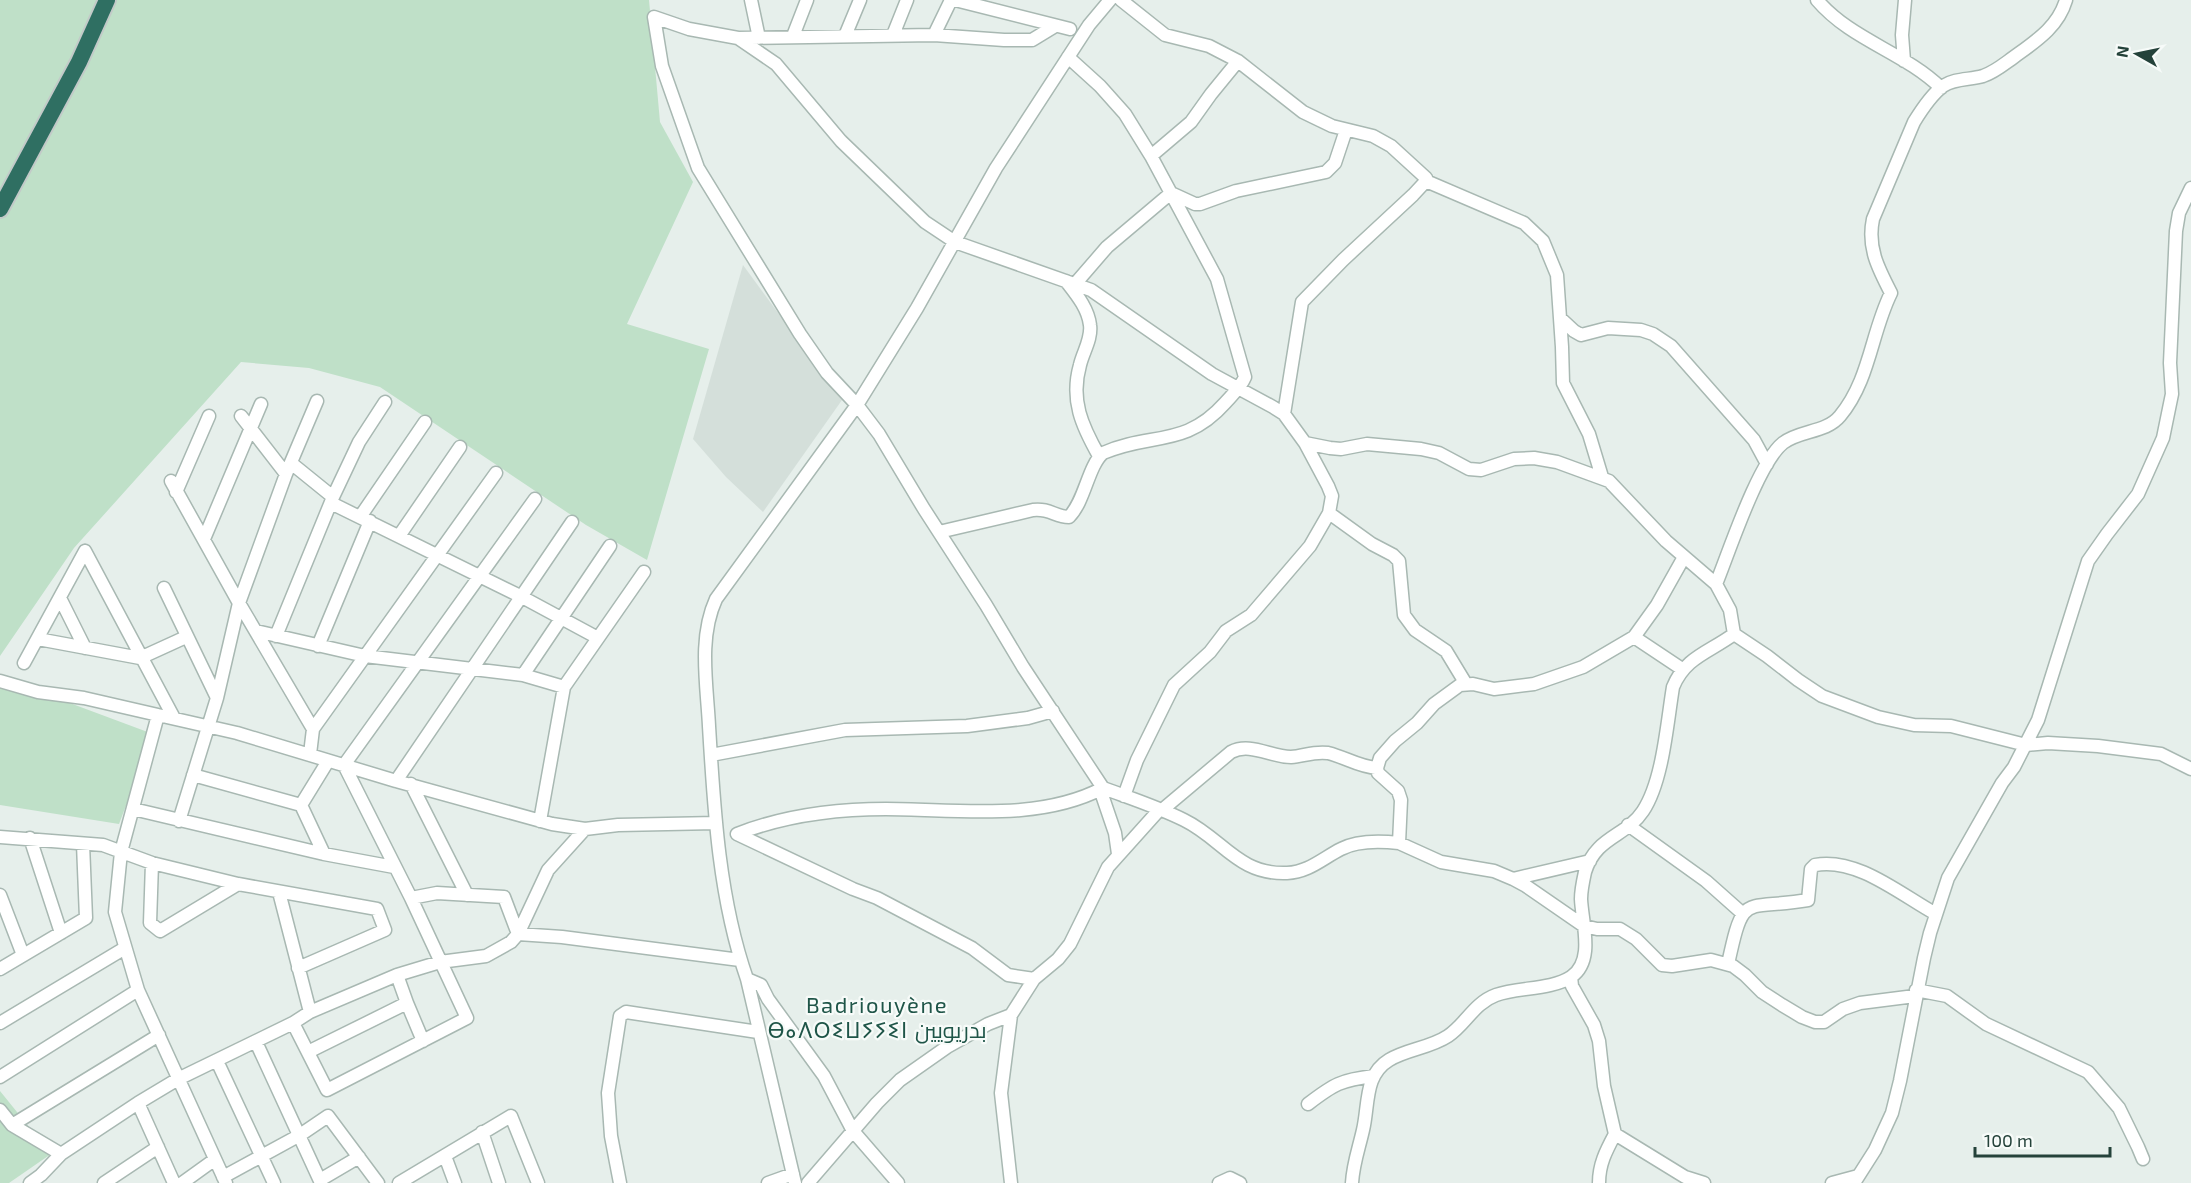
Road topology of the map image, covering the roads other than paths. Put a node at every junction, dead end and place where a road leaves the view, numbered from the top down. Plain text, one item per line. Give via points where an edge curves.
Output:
1 (107, 0) edge
2 (760, 0) edge
3 (807, 0) edge
4 (860, 0) edge
5 (908, 0) edge
6 (953, 0) edge
7 (1110, 0) edge
8 (1121, 0) edge
9 (1817, 0) edge
10 (1905, 0) edge
11 (2066, 0) edge
12 (995, 5) edge
13 (752, 6) edge
14 (1055, 26) junction
15 (1070, 29) dead end
16 (893, 35) junction
17 (934, 35) junction
18 (793, 36) junction
19 (845, 36) junction
20 (738, 38) junction
21 (759, 38) junction
22 (1068, 57) junction
23 (1238, 61) junction
24 (1904, 61) junction
25 (1941, 88) junction
26 (1346, 130) junction
27 (1151, 156) junction
28 (1426, 181) junction
29 (2191, 188) edge
30 (1171, 193) junction
31 (0, 209) edge
32 (955, 242) junction
33 (1071, 283) junction
34 (1560, 318) junction
35 (1237, 389) junction
36 (317, 401) dead end
37 (385, 402) dead end
38 (261, 404) dead end
39 (857, 405) junction
40 (1284, 414) junction
41 (209, 416) dead end
42 (241, 416) dead end
43 (425, 422) dead end
44 (252, 428) junction
45 (1305, 443) junction
46 (460, 447) dead end
47 (1099, 456) junction
48 (1767, 464) junction
49 (288, 468) junction
50 (496, 473) dead end
51 (1602, 477) junction
52 (535, 499) dead end
53 (332, 500) junction
54 (1329, 513) junction
55 (365, 519) junction
56 (572, 522) dead end
57 (939, 532) junction
58 (399, 536) junction
59 (204, 540) junction
60 (610, 546) dead end
61 (437, 555) junction
62 (1684, 558) junction
63 (644, 572) dead end
64 (480, 576) junction
65 (1716, 584) junction
66 (164, 588) dead end
67 (522, 597) junction
68 (60, 598) junction
69 (239, 603) junction
70 (561, 619) junction
71 (256, 631) junction
72 (1734, 634) junction
73 (276, 636) junction
74 (186, 637) junction
75 (1634, 637) junction
76 (598, 638) junction
77 (38, 639) junction
78 (318, 646) junction
79 (85, 648) junction
80 (364, 656) junction
81 (140, 658) junction
82 (420, 661) junction
83 (24, 663) dead end
84 (472, 668) junction
85 (1682, 669) junction
86 (523, 675) junction
87 (0, 681) edge
88 (1466, 684) junction
89 (564, 687) junction
90 (217, 698) junction
91 (1053, 711) junction
92 (158, 715) junction
93 (174, 718) junction
94 (209, 727) junction
95 (313, 729) junction
96 (2026, 745) junction
97 (310, 754) junction
98 (711, 755) junction
99 (328, 761) junction
100 (344, 765) junction
101 (1377, 768) junction
102 (2191, 769) edge
103 (193, 775) junction
104 (396, 781) junction
105 (411, 784) junction
106 (1102, 788) junction
107 (1124, 796) junction
108 (301, 805) junction
109 (134, 809) junction
110 (1161, 809) junction
111 (179, 821) junction
112 (540, 821) junction
113 (716, 823) junction
114 (1628, 825) junction
115 (585, 830) junction
116 (737, 834) junction
117 (0, 837) edge
118 (30, 838) junction
119 (718, 838) junction
120 (1400, 843) junction
121 (83, 844) junction
122 (121, 852) junction
123 (324, 854) junction
124 (1118, 854) junction
125 (1590, 861) junction
126 (152, 863) junction
127 (394, 867) junction
128 (1513, 879) junction
129 (238, 884) junction
130 (279, 892) junction
131 (0, 895) edge
132 (467, 895) junction
133 (411, 898) junction
134 (1742, 913) junction
135 (1936, 914) junction
136 (1584, 926) junction
137 (61, 933) junction
138 (518, 934) junction
139 (124, 948) junction
140 (23, 955) junction
141 (740, 960) junction
142 (440, 962) junction
143 (1728, 964) junction
144 (298, 968) junction
145 (0, 969) edge
146 (397, 975) junction
147 (1571, 977) junction
148 (747, 979) junction
149 (1034, 979) junction
150 (138, 990) junction
151 (1916, 993) junction
152 (407, 1003) junction
153 (310, 1012) junction
154 (1011, 1015) junction
155 (0, 1023) edge
156 (293, 1023) junction
157 (758, 1032) junction
158 (159, 1035) junction
159 (423, 1041) junction
160 (256, 1042) junction
161 (308, 1052) junction
162 (217, 1061) junction
163 (1374, 1076) junction
164 (0, 1077) edge
165 (178, 1079) junction
166 (138, 1103) junction
167 (1308, 1104) dead end
168 (0, 1110) edge
169 (12, 1125) junction
170 (853, 1131) junction
171 (482, 1132) junction
172 (1615, 1134) junction
173 (300, 1135) junction
174 (158, 1147) junction
175 (61, 1154) junction
176 (263, 1155) junction
177 (445, 1156) junction
178 (358, 1157) junction
179 (2143, 1159) dead end
180 (214, 1160) junction
181 (794, 1178) edge
182 (41, 1179) edge
183 (412, 1179) edge
184 (224, 1180) edge
185 (1856, 1180) edge
186 (321, 1181) edge
187 (30, 1183) edge
188 (104, 1183) edge
189 (174, 1183) edge
190 (182, 1183) edge
191 (274, 1183) edge
192 (378, 1183) edge
193 (399, 1183) edge
194 (455, 1183) edge
195 (499, 1183) edge
196 (538, 1183) edge
197 (620, 1183) edge
198 (768, 1183) edge
199 (808, 1183) edge
200 (898, 1183) edge
201 (1011, 1183) edge
202 (1219, 1183) edge
203 (1240, 1183) edge
204 (1352, 1183) edge
205 (1599, 1183) edge
206 (1704, 1183) edge
207 (1832, 1183) edge

1 - 31 highway via 79,62
2 - 13 street
3 - 18 street
4 - 19 street
5 - 16 street
6 - 12 street
6 - 17 street
7 - 22 street
8 - 23 street via 1166,35 1209,46
9 - 24 street via 1843,25
10 - 24 street
11 - 25 street via 2048,31 1998,69
12 - 14 street
13 - 21 street
14 - 15 street
14 - 17 street via 1032,40
16 - 17 street
16 - 19 street
18 - 19 street
18 - 21 street
20 - 21 street
20 - 32 street via 776,64 841,141 925,222
20 - 39 street via 697,31 654,17 662,66 698,168 800,334 827,373
22 - 27 street via 1125,114
22 - 32 street via 996,168
23 - 26 street via 1303,112
23 - 27 street via 1191,122
24 - 25 street
25 - 48 street via 1914,122 1873,219 1870,233 1874,260 1891,293 1857,389 1834,422 1781,444
26 - 28 street via 1364,133 1391,146
26 - 30 street via 1335,163 1326,172 1236,191 1200,204
27 - 30 street
28 - 34 street via 1512,217 1534,231 1546,247 1557,274
28 - 40 street via 1302,302
29 - 96 street via 2179,213 2176,231 2172,394 2163,438 2138,494 2088,561 2046,696
30 - 33 street
30 - 35 street via 1217,279 1244,371
32 - 33 street
32 - 39 street
33 - 35 street via 1110,302
33 - 47 street via 1090,326 1075,393 1081,421
34 - 48 street via 1581,334 1608,328 1641,330 1671,346 1754,440
34 - 51 street via 1563,382 1589,434
35 - 40 street
35 - 47 street via 1214,416 1188,432
36 - 49 street
37 - 53 street via 359,442
38 - 44 street
39 - 57 street
39 - 98 street via 710,612 705,664
40 - 45 street
41 - 59 street via 174,487
42 - 44 street
43 - 55 street
44 - 49 street
44 - 59 street
45 - 51 street via 1330,448 1375,444 1421,449 1480,470 1514,459 1534,458
45 - 54 street via 1332,496
46 - 58 street
47 - 57 street via 1069,517 1046,509 1033,510
48 - 65 street
49 - 53 street
49 - 69 street
50 - 61 street
51 - 62 street
52 - 64 street
53 - 55 street
53 - 73 street
54 - 88 street via 1399,561 1404,615 1415,630 1446,651
54 - 107 street via 1310,546 1251,615 1226,631 1210,652 1174,685
55 - 58 street
55 - 78 street
56 - 67 street
57 - 91 street
58 - 61 street
59 - 69 street
60 - 70 street
61 - 64 street
61 - 80 street
62 - 65 street
62 - 75 street via 1658,605
63 - 76 street
64 - 67 street
64 - 82 street
65 - 72 street via 1730,610
66 - 74 street
67 - 70 street
67 - 84 street
68 - 77 street
68 - 79 street
68 - 81 street via 85,551
69 - 71 street
69 - 90 street
70 - 76 street
70 - 86 street
71 - 73 street
71 - 95 street
72 - 85 street
72 - 96 street via 1822,696 1850,707 1898,723 1951,726
73 - 78 street
74 - 81 street
74 - 90 street
75 - 85 street
75 - 88 street via 1583,667 1534,684 1494,689
76 - 89 street
77 - 79 street
77 - 83 street
78 - 80 street
79 - 81 street
80 - 82 street
80 - 95 street
81 - 93 street
82 - 84 street
82 - 100 street
84 - 86 street
84 - 104 street
85 - 114 street via 1673,687 1664,749 1652,791 1644,810
86 - 89 street
87 - 92 street
88 - 101 street via 1434,704 1386,751
89 - 112 street
90 - 94 street
91 - 98 street via 967,726 845,730
91 - 106 street
92 - 93 street
92 - 109 street
93 - 94 street
94 - 97 street
94 - 103 street
95 - 97 street
96 - 102 street via 2048,743 2161,754
96 - 135 street via 1948,878
97 - 99 street
98 - 113 street
99 - 100 street
99 - 108 street
100 - 104 street
100 - 127 street
101 - 110 street via 1319,752 1286,756 1240,749
101 - 120 street via 1401,800
103 - 108 street
103 - 111 street
104 - 105 street
105 - 112 street
105 - 132 street
106 - 107 street
106 - 116 street via 1065,803 1034,808 837,812 780,821
106 - 124 street
107 - 110 street
108 - 123 street
109 - 111 street
109 - 122 street
110 - 120 street via 1202,830 1237,859 1272,873 1300,872 1348,845
110 - 124 street
111 - 123 street
112 - 115 street
113 - 115 street via 618,825
113 - 119 street
114 - 125 street via 1607,839
114 - 134 street via 1706,881
115 - 138 street via 548,870
116 - 119 street
116 - 149 street via 877,898 972,948 1008,975
117 - 118 street
118 - 121 street
118 - 137 street
119 - 141 street
120 - 128 street via 1441,862 1485,869
121 - 122 street via 103,845
121 - 137 street via 86,918
122 - 126 street
122 - 139 street via 115,912
123 - 127 street
124 - 149 street via 1098,885 1070,944
125 - 128 street
125 - 136 street via 1581,898
126 - 129 street
126 - 129 street via 150,923 160,931
127 - 133 street
128 - 136 street
129 - 130 street
130 - 144 street
130 - 144 street via 377,909 385,930
131 - 140 street
132 - 133 street via 437,893
132 - 138 street via 504,897
133 - 142 street
134 - 135 street via 1753,906 1808,900 1811,869 1823,863 1873,877
134 - 143 street
135 - 151 street
136 - 143 street via 1620,929 1666,966 1711,960
136 - 147 street via 1584,956
137 - 140 street
138 - 141 street via 561,936
138 - 142 street via 486,956
139 - 150 street
139 - 155 street
140 - 145 street
141 - 148 street
142 - 146 street
142 - 159 street via 467,1018
143 - 151 street via 1762,992 1815,1022 1824,1022 1860,1003
144 - 153 street
146 - 152 street
146 - 153 street
147 - 163 street via 1493,996 1474,1009 1449,1036 1390,1059
147 - 172 street via 1599,1041
148 - 157 street
148 - 170 street via 760,985 824,1076
149 - 154 street
150 - 158 street
150 - 164 street
151 - 179 street via 1947,996 1986,1024 2088,1072 2119,1108
151 - 185 street via 1892,1113
152 - 159 street
152 - 161 street
153 - 156 street
154 - 170 street via 987,1024 923,1063 900,1080
154 - 201 street via 1001,1093
156 - 160 street
156 - 161 street
157 - 181 street
157 - 197 street via 626,1012 620,1017 608,1093
158 - 165 street
158 - 169 street
159 - 161 street via 327,1090
160 - 162 street
160 - 173 street
162 - 165 street
162 - 176 street
163 - 167 street via 1331,1086
163 - 204 street
165 - 166 street
165 - 180 street
166 - 174 street
166 - 175 street
168 - 169 street
169 - 175 street
170 - 199 street
170 - 200 street
171 - 177 street
171 - 195 street
171 - 196 street via 511,1116
172 - 205 street via 1599,1170
172 - 206 street via 1685,1177
173 - 176 street
173 - 178 street via 328,1116
173 - 186 street
174 - 188 street
174 - 189 street
175 - 182 street
176 - 184 street
176 - 191 street
177 - 183 street
177 - 194 street
178 - 186 street
178 - 192 street
180 - 184 street
180 - 190 street
181 - 198 street
182 - 187 street
183 - 193 street
185 - 207 street
202 - 203 street via 1228,1178

